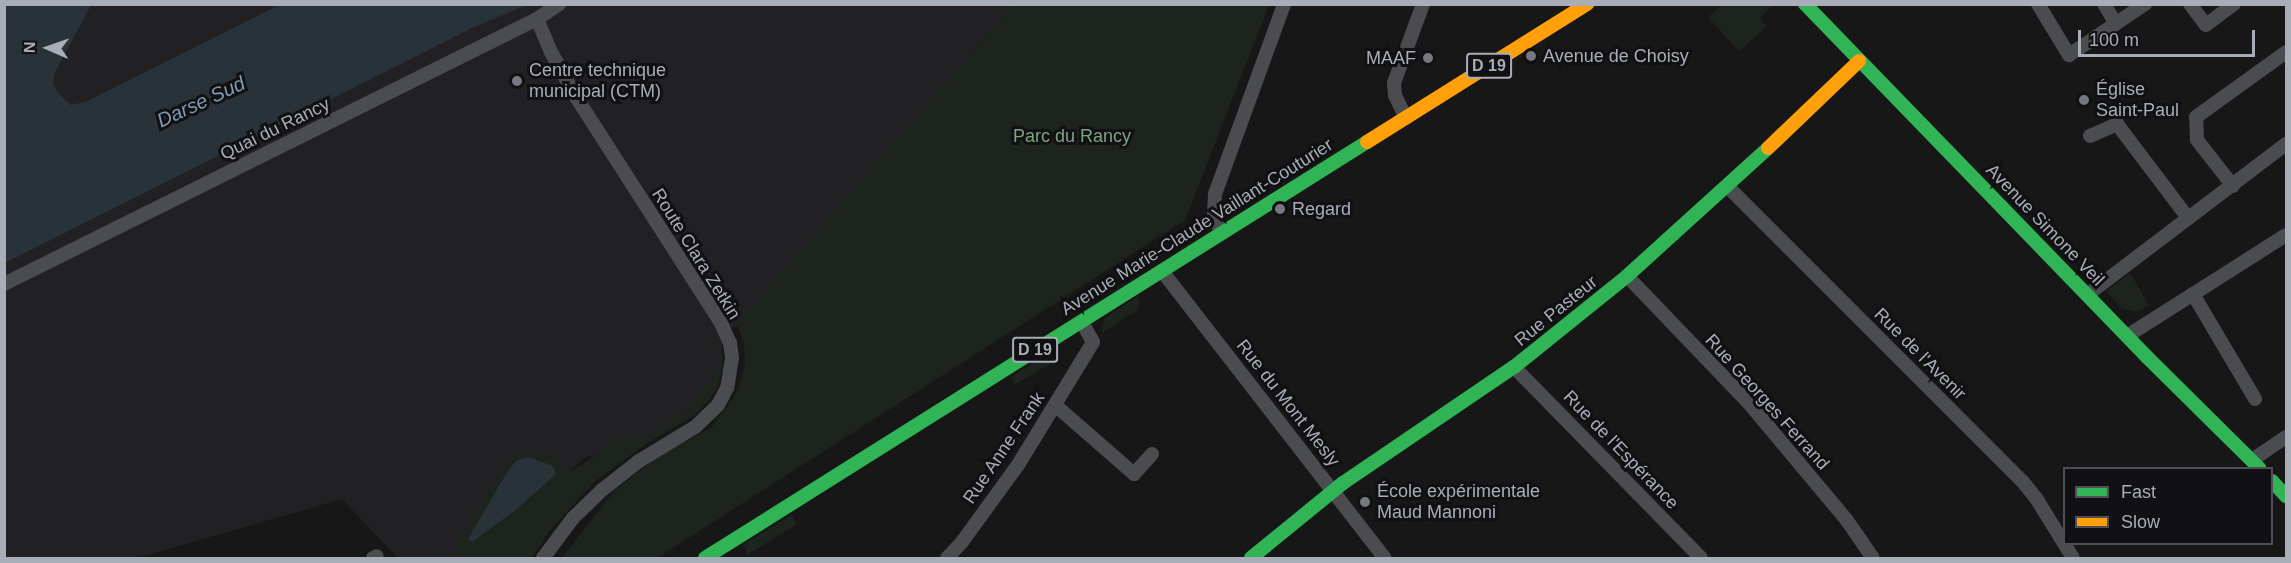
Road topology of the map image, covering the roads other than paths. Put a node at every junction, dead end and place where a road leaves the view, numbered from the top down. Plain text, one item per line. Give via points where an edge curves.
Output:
1 (559, 4) edge
2 (1284, 4) edge
3 (1423, 4) edge
4 (1587, 4) edge
5 (1805, 4) edge
6 (2038, 4) edge
7 (2104, 4) edge
8 (2145, 4) edge
9 (2190, 4) edge
10 (2234, 4) edge
11 (537, 19) junction
12 (2116, 24) junction
13 (2286, 52) edge
14 (1859, 61) junction
15 (1406, 118) junction
16 (2090, 136) dead end
17 (2286, 144) edge
18 (2233, 186) junction
19 (1728, 187) junction
20 (2188, 218) junction
21 (1221, 233) junction
22 (2286, 235) edge
23 (1162, 271) junction
24 (1627, 276) junction
25 (4, 284) edge
26 (2193, 294) junction
27 (2087, 295) junction
28 (1082, 321) junction
29 (2127, 336) junction
30 (1514, 367) junction
31 (2255, 399) dead end
32 (1055, 405) junction
33 (2286, 437) edge
34 (1152, 454) dead end
35 (2256, 464) edge
36 (2273, 483) edge
37 (1334, 492) junction
38 (2286, 496) edge
39 (2063, 541) edge
40 (2065, 545) edge
41 (543, 558) edge
42 (705, 558) edge
43 (947, 558) edge
44 (1251, 558) edge
45 (1385, 558) edge
46 (1701, 558) edge
47 (1873, 558) edge
48 (2073, 558) edge

1 - 11 street, Quai du Rancy
2 - 21 street via 1215,194 1214,214
3 - 15 street via 1394,83
4 - 15 street, Avenue Marie-Claude Vaillant-Couturier / D 19
5 - 14 street, Avenue Simone Veil
6 - 12 street via 2069,55
7 - 12 street
8 - 12 street
9 - 10 street via 2206,25
11 - 25 street, Quai du Rancy
11 - 41 street, Route Clara Zetkin via 576,98 721,323 732,358 727,388 718,405 695,427 639,461 602,490 573,518
13 - 18 street via 2196,117 2197,141
14 - 19 street, Rue Pasteur
14 - 27 street, Avenue Simone Veil
15 - 21 street, Avenue Marie-Claude Vaillant-Couturier / D 19
16 - 20 street via 2116,124
17 - 18 street
18 - 20 street
19 - 24 street, Rue Pasteur
19 - 39 street, Rue de l'Avenir via 2023,482
20 - 27 street
21 - 23 street, Avenue Marie-Claude Vaillant-Couturier / D 19
22 - 26 street
23 - 28 street, Avenue Marie-Claude Vaillant-Couturier / D 19
23 - 37 street, Rue du Mont Mesly
24 - 30 street, Rue Pasteur
24 - 47 street, Rue Georges Ferrand via 1748,402 1846,519
26 - 29 street
26 - 31 street
27 - 29 street, Avenue Simone Veil
28 - 32 street, Rue Anne Frank via 1093,342
28 - 42 street, Avenue Marie-Claude Vaillant-Couturier / D 19
29 - 35 street, Avenue Simone Veil
30 - 37 street, Rue Pasteur
30 - 46 street, Rue de l'Espérance
32 - 34 street via 1134,474
32 - 43 street, Rue Anne Frank via 1018,465
33 - 35 street
36 - 38 street
37 - 44 street, Rue Pasteur
37 - 45 street, Rue du Mont Mesly
40 - 48 street, Rue de l'Avenir

